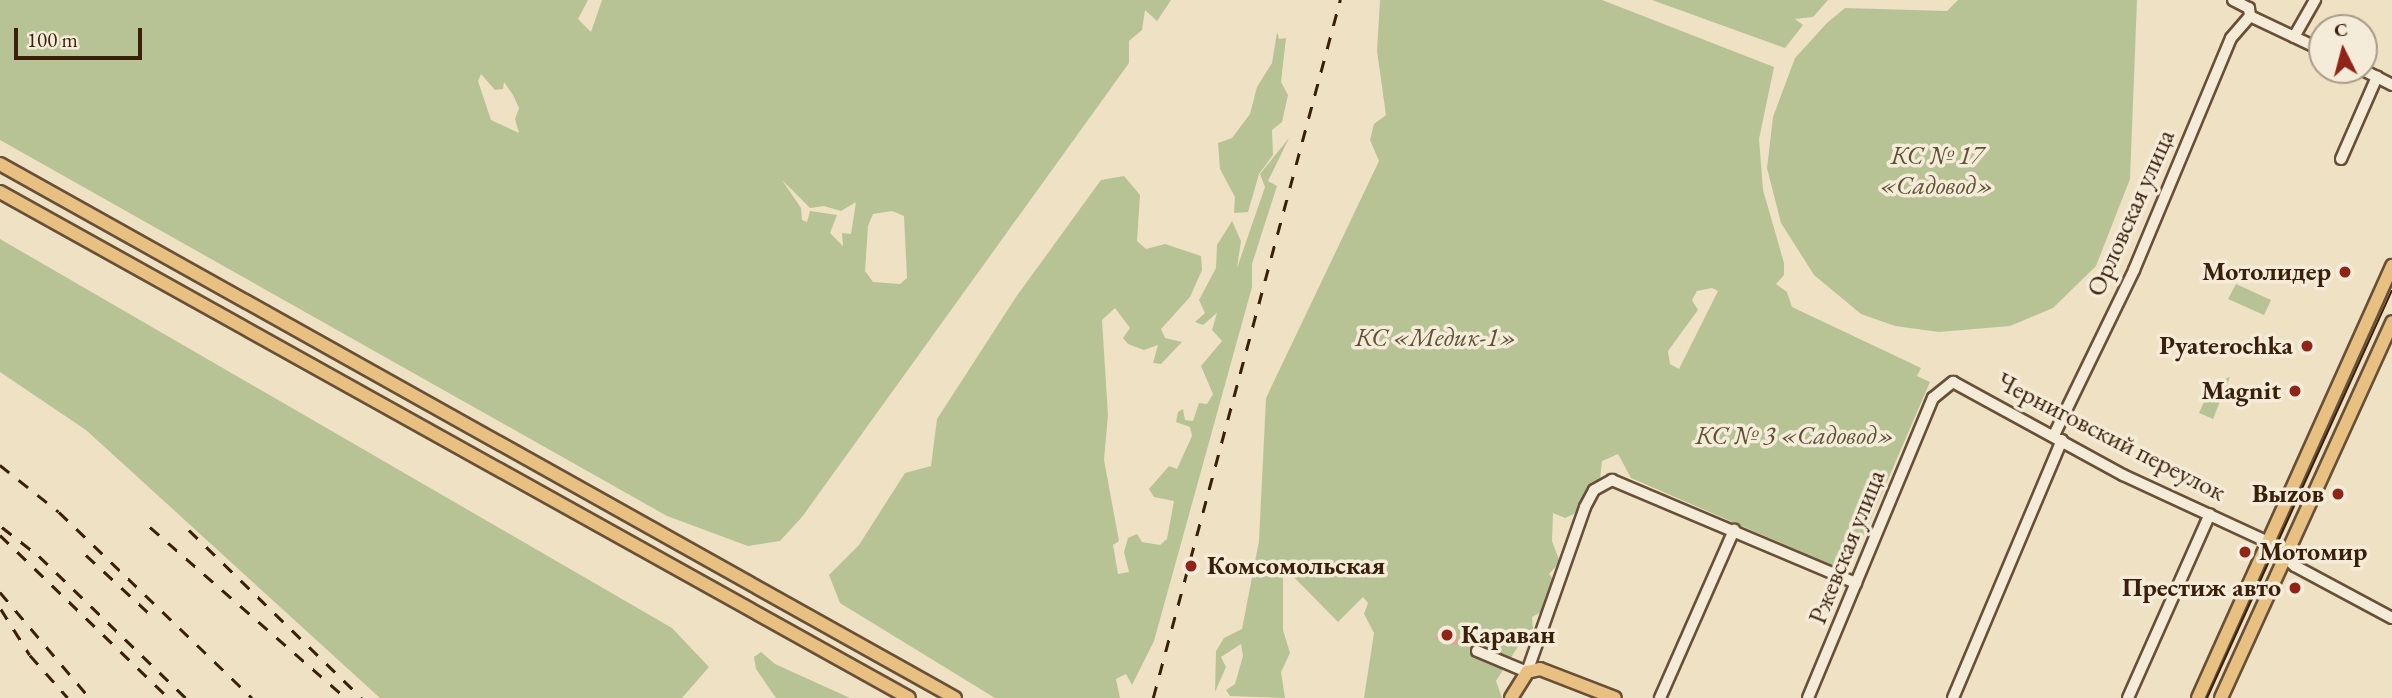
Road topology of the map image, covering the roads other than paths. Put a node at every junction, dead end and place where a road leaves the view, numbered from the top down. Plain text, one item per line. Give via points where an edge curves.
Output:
1 (2233, 0) edge
2 (2315, 0) edge
3 (2250, 16) junction
4 (2294, 37) junction
5 (2308, 44) edge
6 (2378, 77) edge
7 (2375, 84) edge
8 (2392, 85) edge
9 (2341, 159) dead end
10 (0, 164) edge
11 (0, 192) edge
12 (2392, 266) edge
13 (2392, 322) edge
14 (1953, 382) joint
15 (2059, 436) junction
16 (2210, 513) junction
17 (1734, 530) junction
18 (2268, 541) junction
19 (2285, 557) junction
20 (1856, 583) junction
21 (2392, 618) edge
22 (1477, 651) dead end
23 (1527, 672) junction
24 (909, 698) edge
25 (955, 698) edge
26 (1511, 698) edge
27 (1615, 698) edge
28 (1660, 698) edge
29 (1808, 698) edge
30 (1953, 698) edge
31 (2128, 698) edge
32 (2198, 698) edge
33 (2221, 698) edge

1 - 3 street via 2249,8
2 - 4 street
3 - 4 street
3 - 15 street, Орловская улица via 2231,38
4 - 5 street
6 - 8 street
7 - 9 street
10 - 25 main road
11 - 24 main road
12 - 18 main road
13 - 19 main road
14 - 15 street, Черниговский переулок
14 - 20 street, Ржевская улица via 1933,398
15 - 16 street, Черниговский переулок
15 - 30 street, Орловская улица
16 - 18 street, Черниговский переулок
16 - 31 street
17 - 20 street
17 - 23 street via 1621,482 1602,483 1585,507
17 - 28 street
18 - 19 street, Черниговский переулок
18 - 32 main road
19 - 21 street, Черниговский переулок
19 - 33 main road
20 - 29 street, Ржевская улица
22 - 23 street
23 - 26 main road
23 - 27 main road via 1551,671

